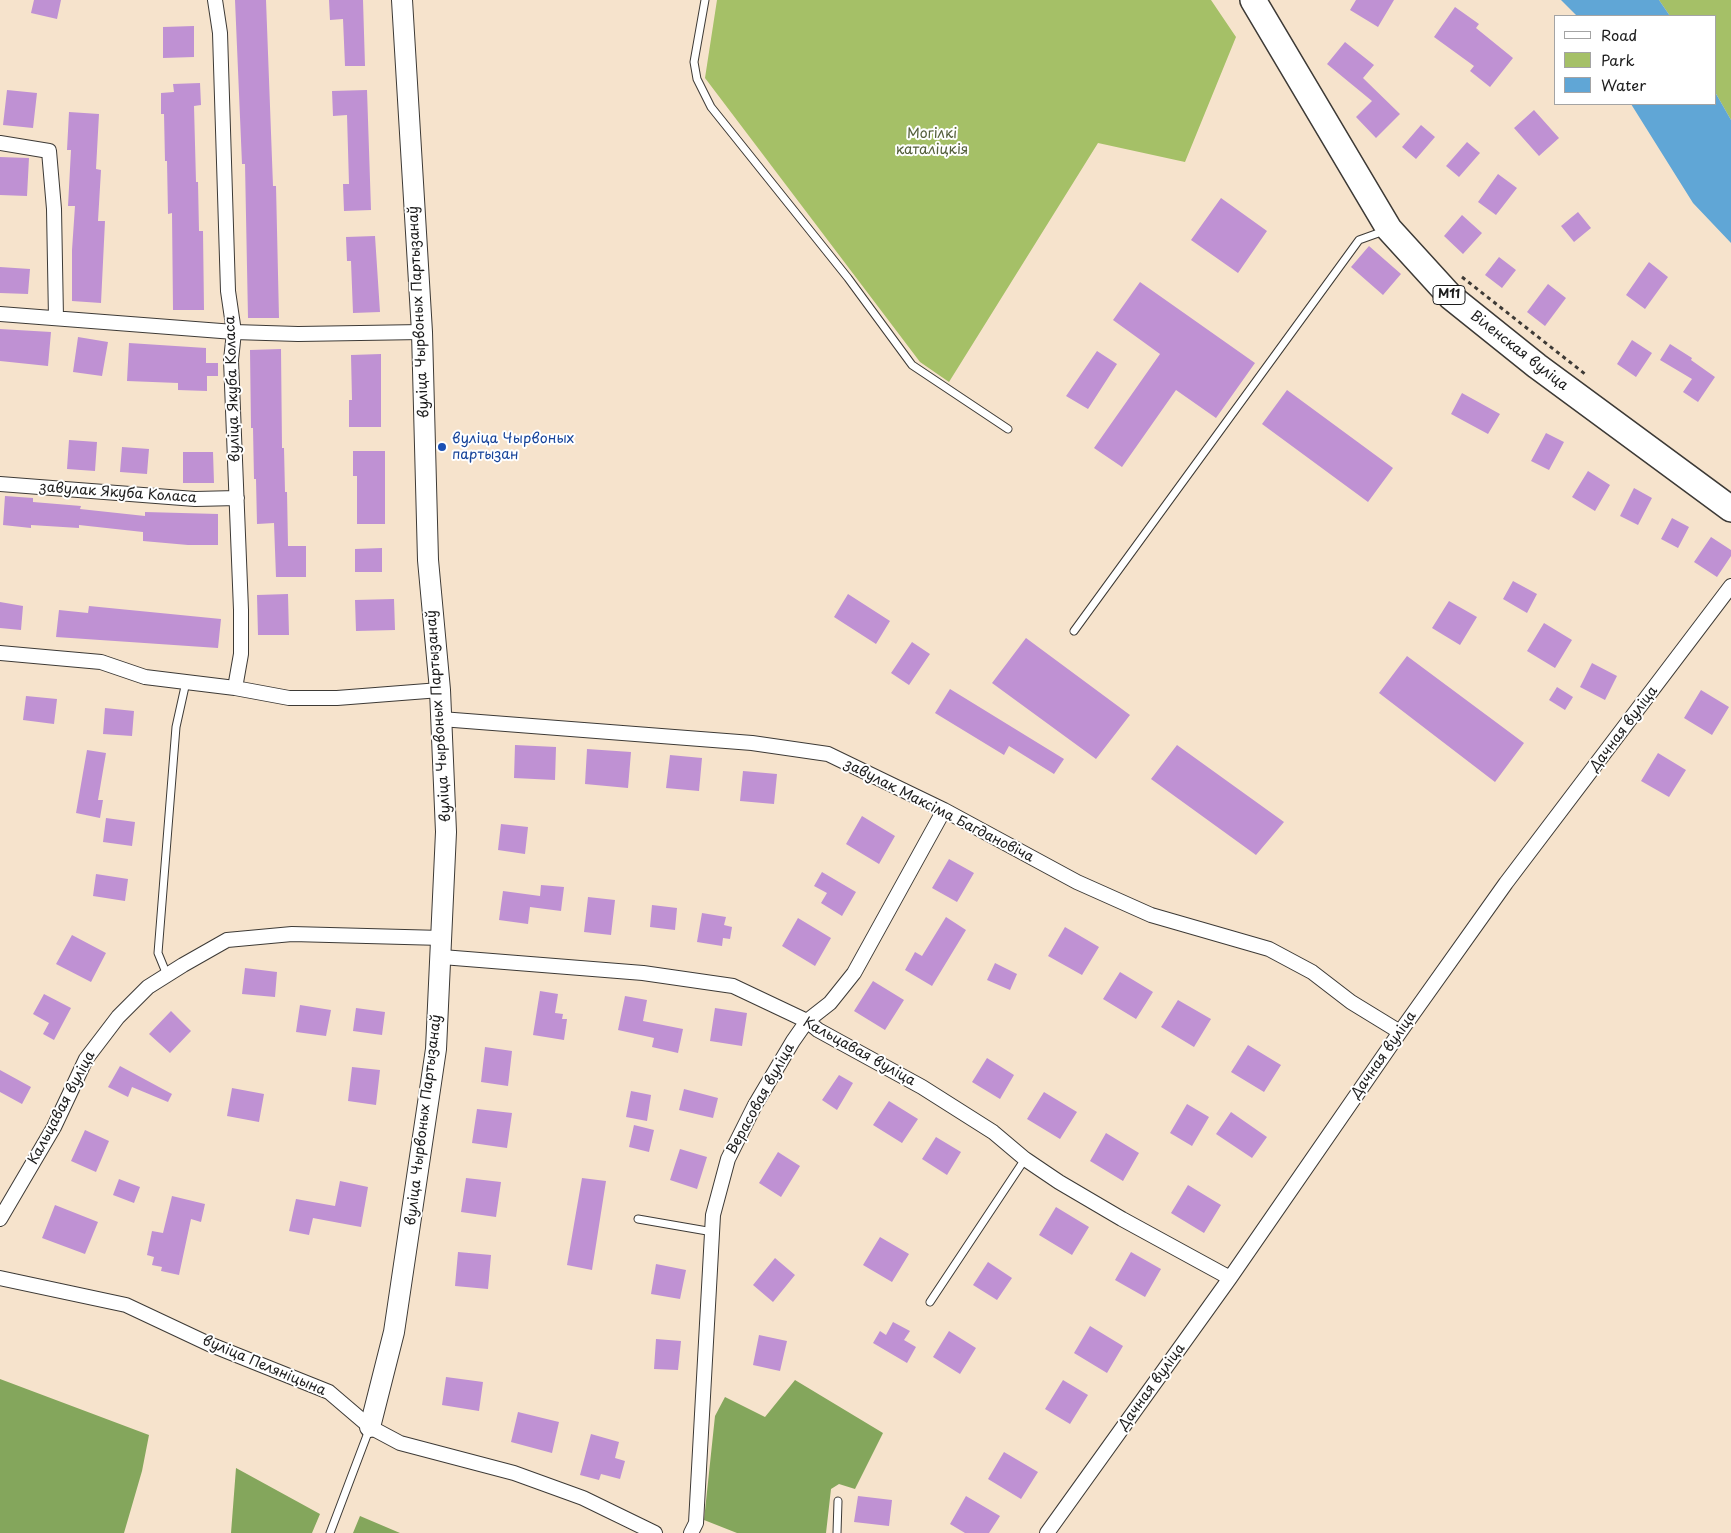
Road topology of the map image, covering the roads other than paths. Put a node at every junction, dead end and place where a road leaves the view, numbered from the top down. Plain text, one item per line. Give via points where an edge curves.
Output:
1 (215, 0) edge
2 (402, 0) edge
3 (705, 0) edge
4 (1252, 0) edge
5 (0, 144) edge
6 (1390, 229) junction
7 (0, 314) edge
8 (56, 318) junction
9 (234, 332) junction
10 (422, 332) junction
11 (1008, 429) dead end
12 (0, 484) edge
13 (237, 498) junction
14 (1731, 510) edge
15 (1731, 586) edge
16 (1074, 631) dead end
17 (0, 653) edge
18 (186, 682) junction
19 (235, 688) junction
20 (440, 690) junction
21 (441, 719) junction
22 (944, 810) junction
23 (442, 948) junction
24 (167, 975) junction
25 (807, 1022) junction
26 (1400, 1032) junction
27 (1025, 1160) junction
28 (0, 1219) edge
29 (638, 1219) dead end
30 (713, 1232) junction
31 (0, 1278) edge
32 (1230, 1278) junction
33 (930, 1302) dead end
34 (370, 1427) junction
35 (838, 1501) dead end
36 (694, 1528) edge
37 (330, 1533) edge
38 (655, 1533) edge
39 (837, 1533) edge
40 (1048, 1533) edge

1 - 9 street, вуліца Якуба Коласа via 220,33 228,291
2 - 10 street, вуліца Чырвоных Партызанаў
3 - 11 lane via 694,62 697,79 711,107 848,278 912,365
4 - 6 highway, Віленская вуліца / М11
5 - 8 street via 49,151 54,209
6 - 14 highway, Віленская вуліца / М11 via 1451,297 1537,366
6 - 16 lane via 1359,240
7 - 8 street
8 - 9 street
9 - 10 street
9 - 13 street, вуліца Якуба Коласа via 231,360
10 - 20 street, вуліца Чырвоных Партызанаў via 428,560
12 - 13 street, завулак Якуба Коласа via 195,499
13 - 19 street, вуліца Якуба Коласа via 240,654
15 - 26 street, Дачная вуліца via 1506,883
17 - 18 street via 102,662 145,678
18 - 19 street
18 - 24 lane via 176,727 158,953
19 - 20 street via 289,698 337,698
20 - 21 street, вуліца Чырвоных Партызанаў
21 - 22 street, завулак Максіма Багдановіча via 752,743 828,754
21 - 23 street, вуліца Чырвоных Партызанаў via 446,832
22 - 25 street, Верасовая вуліца via 854,973 830,1002
22 - 26 street, завулак Максіма Багдановіча via 1077,882 1151,915 1269,949 1312,972 1351,1002
23 - 24 street, Кальцавая вуліца via 292,934 227,940
23 - 25 street, Кальцавая вуліца via 733,986
23 - 34 street, вуліца Чырвоных Партызанаў via 436,1048 424,1141 394,1332
24 - 28 street, Кальцавая вуліца via 148,987 118,1017 86,1059 54,1127
25 - 27 street, Кальцавая вуліца via 922,1087 992,1132
25 - 30 street, Верасовая вуліца via 755,1105 728,1160 713,1215
26 - 32 street, Дачная вуліца
27 - 32 street, Кальцавая вуліца via 1122,1220
27 - 33 lane
29 - 30 lane
30 - 36 street, Верасовая вуліца
31 - 34 street, вуліца Пеляніцына via 126,1305 209,1344 329,1392
32 - 40 street, Дачная вуліца
34 - 37 lane
34 - 38 street, вуліца Пеляніцына via 400,1443 514,1473 583,1498
35 - 39 lane

